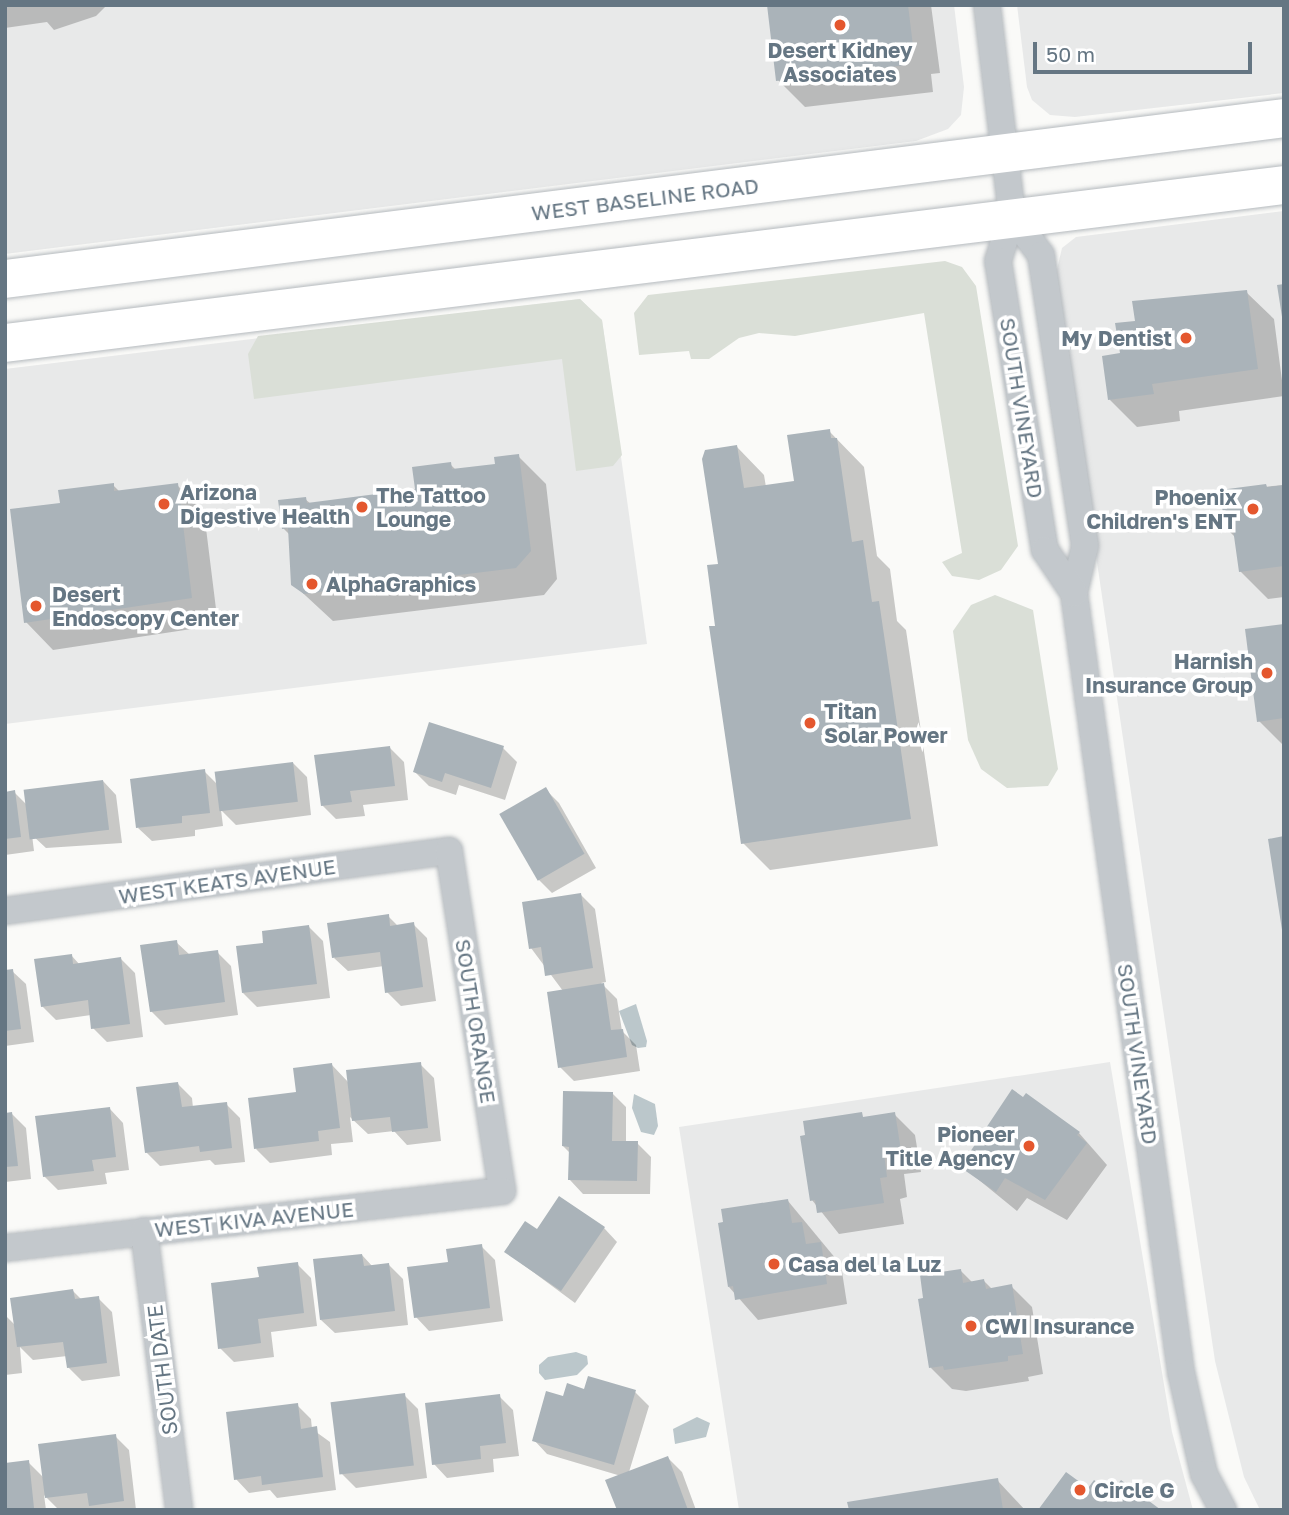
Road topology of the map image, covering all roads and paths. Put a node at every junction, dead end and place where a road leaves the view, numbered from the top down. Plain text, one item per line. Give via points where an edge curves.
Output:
1 (986, 5) edge
2 (1284, 118) edge
3 (1004, 154) junction
4 (1284, 186) edge
5 (1012, 216) junction
6 (5, 279) edge
7 (5, 342) edge
8 (1074, 593) junction
9 (449, 850) joint
10 (5, 911) edge
11 (502, 1191) joint
12 (144, 1231) junction
13 (5, 1248) edge
14 (178, 1510) edge
15 (1223, 1510) edge

1 - 3 street, SOUTH VINEYARD
2 - 3 main road, WEST BASELINE ROAD
3 - 5 street, SOUTH VINEYARD
3 - 6 main road, WEST BASELINE ROAD
4 - 5 main road
5 - 7 main road
5 - 8 street, SOUTH VINEYARD via 1041,256 1044,272 1085,547
5 - 8 street, SOUTH VINEYARD via 998,261 1045,551
8 - 15 street, SOUTH VINEYARD via 1181,1372 1204,1474
9 - 10 street, WEST KEATS AVENUE
9 - 11 street, SOUTH ORANGE
11 - 12 street, WEST KIVA AVENUE
12 - 13 street, WEST KIVA AVENUE
12 - 14 street, SOUTH DATE

